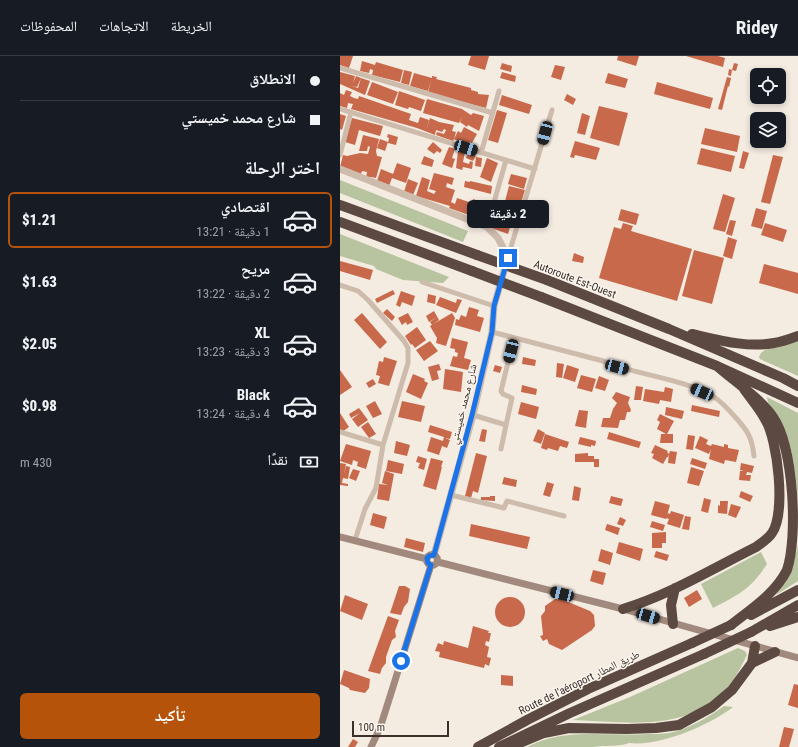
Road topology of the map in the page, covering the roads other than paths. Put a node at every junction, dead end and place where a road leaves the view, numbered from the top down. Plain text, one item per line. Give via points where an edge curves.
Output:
1 (340, 68) edge
2 (499, 91) dead end
3 (340, 109) edge
4 (552, 110) dead end
5 (351, 112) junction
6 (493, 113) junction
7 (481, 152) junction
8 (340, 155) edge
9 (506, 160) junction
10 (340, 169) edge
11 (535, 169) junction
12 (340, 205) edge
13 (340, 222) edge
14 (487, 227) junction
15 (508, 258) junction
16 (422, 282) dead end
17 (340, 285) edge
18 (494, 306) junction
19 (669, 330) junction
20 (492, 332) junction
21 (798, 336) edge
22 (514, 338) junction
23 (717, 366) junction
24 (798, 386) edge
25 (744, 389) junction
26 (798, 403) edge
27 (472, 415) junction
28 (506, 425) junction
29 (340, 432) edge
30 (383, 445) junction
31 (501, 449) dead end
32 (754, 456) dead end
33 (451, 495) junction
34 (564, 516) dead end
35 (340, 537) edge
36 (355, 540) junction
37 (434, 555) joint
38 (432, 562) junction
39 (675, 588) junction
40 (798, 590) edge
41 (798, 605) edge
42 (623, 609) junction
43 (798, 617) edge
44 (674, 624) junction
45 (731, 625) junction
46 (754, 631) junction
47 (755, 646) junction
48 (775, 652) junction
49 (798, 658) edge
50 (752, 663) junction
51 (372, 747) edge
52 (478, 747) edge
53 (499, 747) edge
54 (510, 747) edge

1 - 6 street
2 - 6 street
3 - 5 street
4 - 11 street
5 - 7 street
5 - 8 street
6 - 7 street
7 - 9 street
9 - 11 street
9 - 14 street
10 - 14 street
11 - 15 street
12 - 19 highway, Autoroute Est-Ouest, bridge via 547,280
13 - 23 highway, bridge
14 - 15 street via 498,238
15 - 18 street, شارع محمد خميستي
16 - 18 street
17 - 30 street via 358,291 368,300 408,348 408,363
18 - 20 street, شارع محمد خميستي
19 - 21 highway via 744,344 775,343
19 - 24 highway, Autoroute Est-Ouest
20 - 22 street
20 - 27 street, شارع محمد خميستي
22 - 28 street via 501,391 512,398
22 - 32 street via 666,378 714,398 745,428 752,442
23 - 25 highway
23 - 26 highway
25 - 39 highway via 766,419 774,439 779,471 773,533 756,547
25 - 45 highway via 770,413 786,444 795,498 795,544 788,570 778,585
27 - 28 street
27 - 33 street, شارع محمد خميستي
28 - 31 street
29 - 30 street
30 - 36 street via 376,488 365,509
33 - 34 street via 504,508 507,501
33 - 37 street, شارع محمد خميستي
35 - 36 main road
36 - 38 main road
37 - 38 main road via 437,557
38 - 42 main road
38 - 51 main road
39 - 42 highway
39 - 44 highway via 671,605
40 - 45 highway
41 - 46 highway
42 - 44 main road
43 - 46 highway
44 - 47 main road
45 - 52 highway, Route de l'aéroport طريق المطار, bridge via 588,689
46 - 53 highway, Route de l'aéroport طريق المطار, bridge via 570,712
47 - 48 main road
47 - 50 highway
48 - 49 main road
48 - 50 highway
50 - 54 highway via 732,690 712,707 679,724 656,728 569,728 544,733

